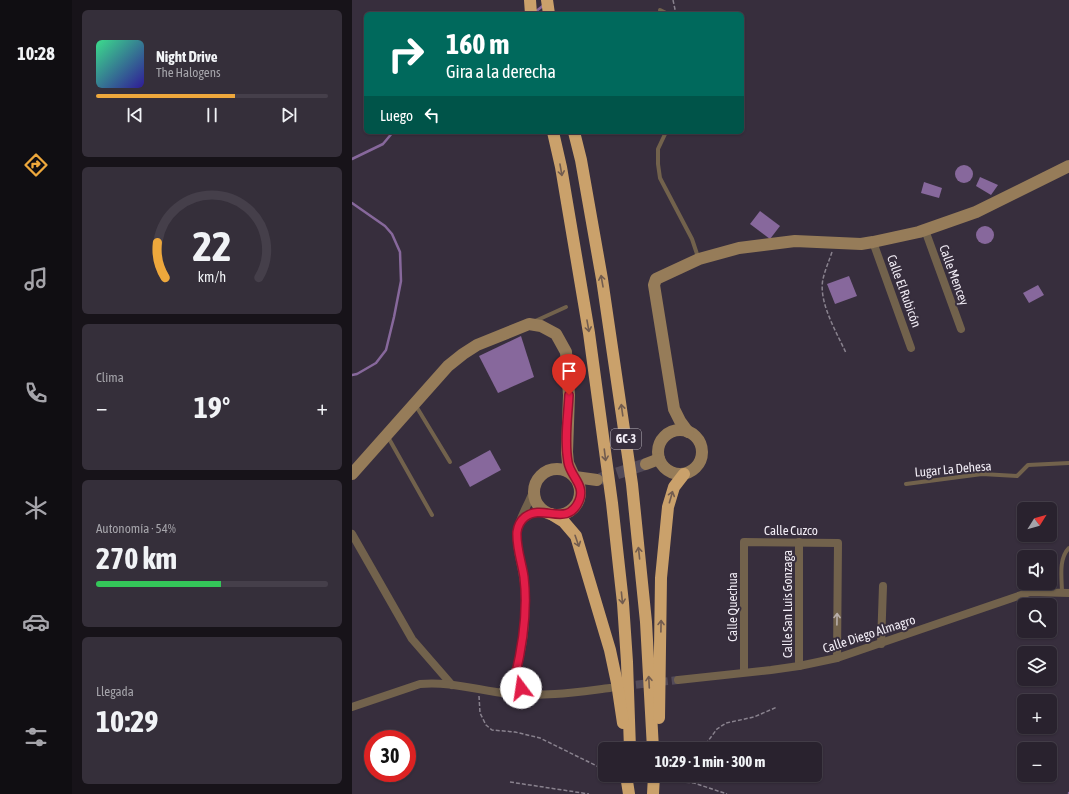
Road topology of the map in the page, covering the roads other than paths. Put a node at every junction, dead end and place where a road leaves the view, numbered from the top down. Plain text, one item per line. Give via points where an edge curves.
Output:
1 (522, 0) edge
2 (530, 0) edge
3 (547, 0) edge
4 (660, 10) dead end
5 (523, 12) edge
6 (531, 12) edge
7 (549, 12) edge
8 (664, 12) edge
9 (553, 134) edge
10 (574, 134) edge
11 (665, 134) edge
12 (1069, 166) edge
13 (925, 230) junction
14 (873, 242) junction
15 (699, 259) junction
16 (566, 308) dead end
17 (528, 324) junction
18 (961, 329) dead end
19 (911, 348) dead end
20 (414, 404) junction
21 (674, 409) junction
22 (688, 432) junction
23 (387, 435) junction
24 (665, 436) junction
25 (567, 444) junction
26 (659, 459) junction
27 (450, 462) dead end
28 (1069, 463) edge
29 (646, 464) tunnel mouth
30 (552, 469) junction
31 (352, 474) edge
32 (684, 474) junction
33 (574, 475) junction
34 (906, 484) dead end
35 (534, 489) junction
36 (581, 493) junction
37 (548, 513) junction
38 (432, 515) dead end
39 (520, 522) junction
40 (352, 534) edge
41 (744, 542) joint
42 (798, 542) junction
43 (1069, 548) edge
44 (883, 586) dead end
45 (1065, 593) edge
46 (881, 644) junction
47 (837, 658) junction
48 (799, 666) junction
49 (744, 672) junction
50 (515, 677) junction
51 (678, 680) tunnel mouth
52 (452, 685) junction
53 (610, 688) dead end
54 (494, 691) junction
55 (511, 694) junction
56 (528, 695) junction
57 (352, 707) edge
58 (624, 742) edge
59 (630, 742) edge
60 (653, 742) edge
61 (658, 742) edge
62 (631, 782) edge
63 (654, 782) edge
64 (630, 794) edge
65 (653, 794) edge

1 - 5 highway
2 - 6 highway
3 - 7 highway
4 - 8 lane
9 -> 59 highway, GC-3 via 561,166 589,333 610,489 623,603
60 -> 10 highway, GC-3 via 646,622 632,484 604,293
11 - 15 lane via 658,150 660,178
12 - 13 street via 976,212
13 - 14 street
13 - 18 street, Calle Mencey
14 - 15 street via 861,244 795,241 739,248
14 - 19 street, Calle El Rubicón
15 - 21 street via 656,279 654,285
16 - 17 lane
17 - 20 street via 477,345 463,354 448,366
17 - 25 street via 541,326 556,334 566,352 569,395
20 - 23 street
20 - 27 lane
21 - 22 street
21 - 24 street
22 - 24 street via 676,430
22 - 32 street via 699,441 702,455 696,467
23 - 31 street
23 - 38 lane
24 - 26 street via 659,446
25 - 30 street via 561,458
25 - 33 street via 568,463
26 - 29 street
26 - 32 street via 666,470 678,475
28 - 34 lane, Lugar La Dehesa via 1028,465 1017,476 982,474
30 - 33 street via 559,468
30 - 35 street via 540,476
61 -> 32 highway via 661,578 668,507 674,487
33 - 36 street
33 - 36 street via 597,480
35 - 37 street via 536,502
35 - 39 street
36 - 37 street via 571,511 558,515
37 - 39 street via 537,511
37 -> 58 highway via 564,522 576,536 610,650
39 - 50 street via 517,533 526,606
40 - 52 street via 412,639
41 - 42 street, Calle Cuzco
41 - 49 street, Calle Quechua
47 -> 42 street, Calle Cuzco via 838,542
42 - 48 street, Calle San Luis Gonzaga
43 - 45 lane via 1062,560
44 - 46 street
45 - 46 street, Calle Diego Almagro via 1030,592
46 - 47 street, Calle Diego Almagro
47 - 48 street, Calle Diego Almagro
48 - 49 street, Calle Diego Almagro
49 - 51 street, Calle Diego Almagro
50 - 54 street
50 - 55 street
50 - 56 street
52 - 54 street
52 - 57 street via 420,684
53 - 56 street via 548,696
54 - 55 street
55 - 56 street
62 - 64 highway
63 - 65 highway

